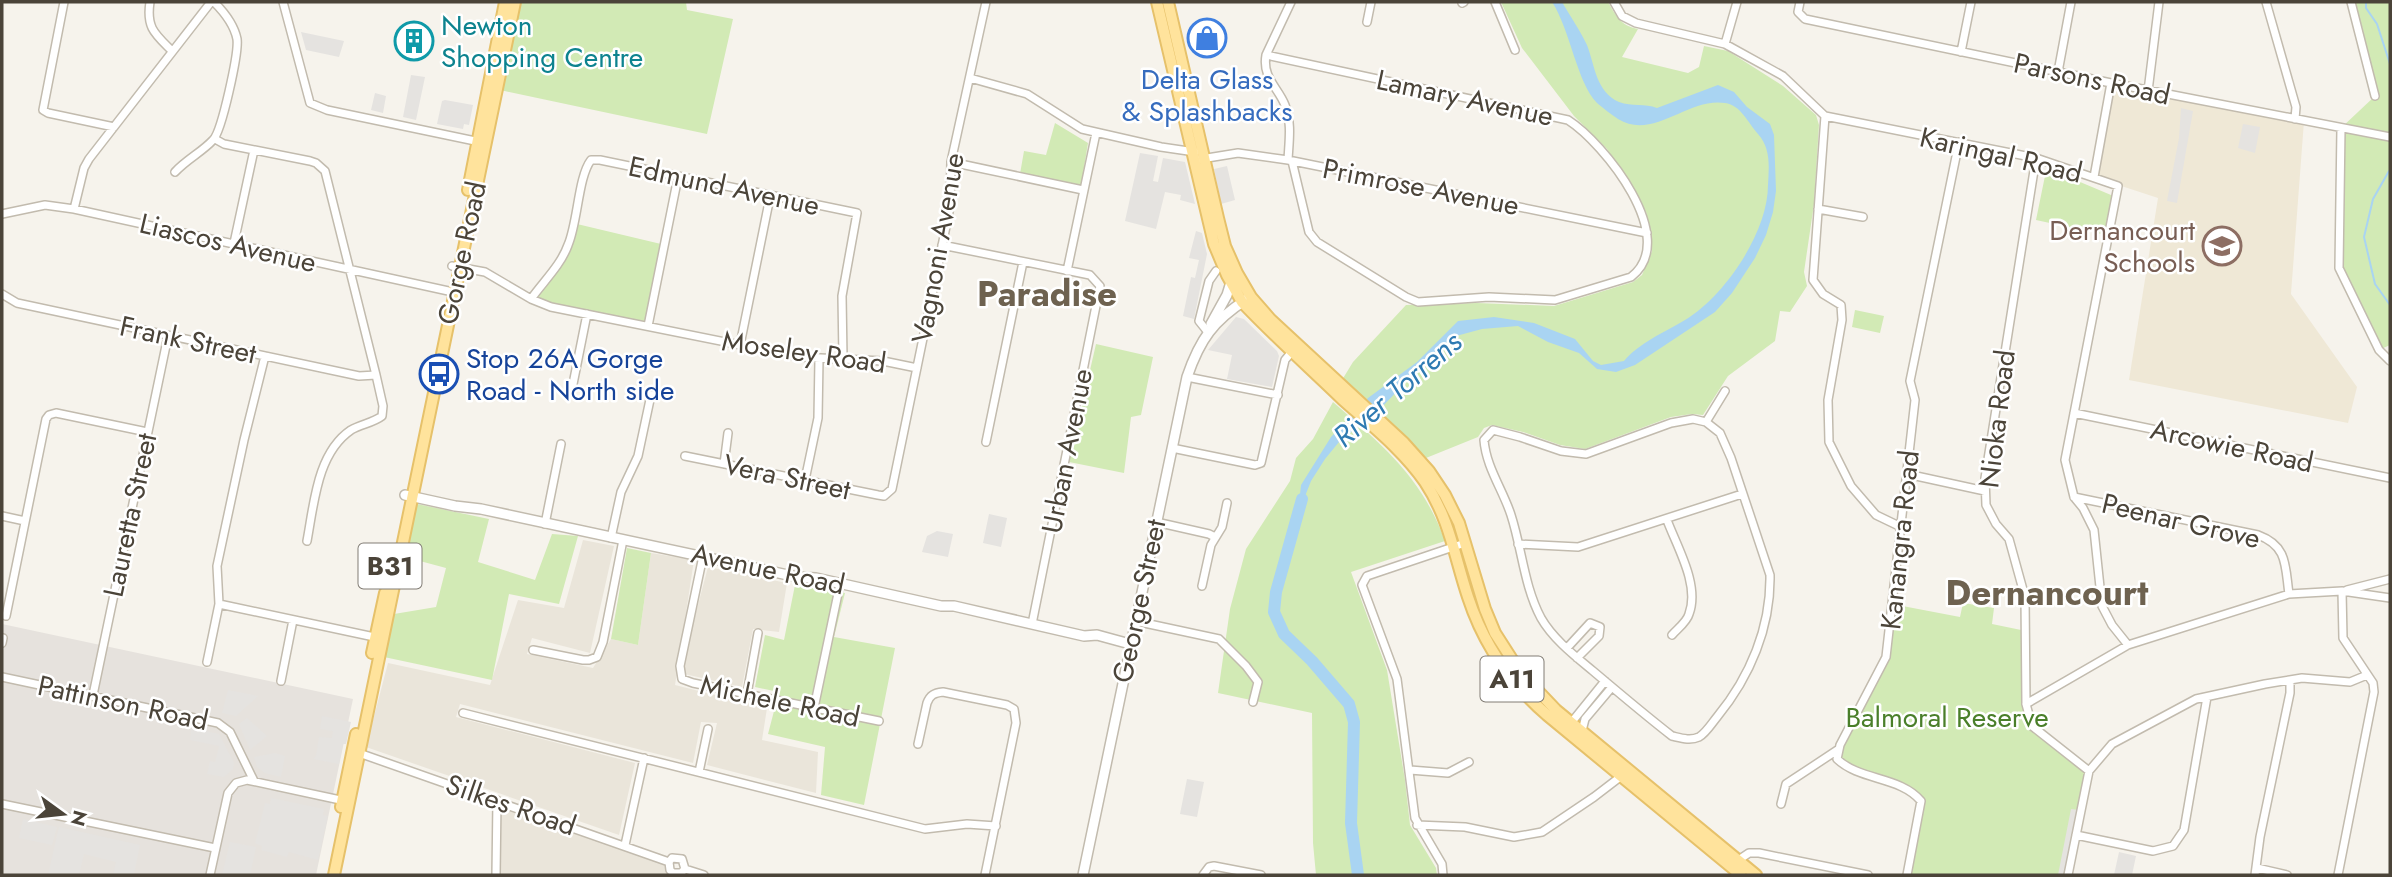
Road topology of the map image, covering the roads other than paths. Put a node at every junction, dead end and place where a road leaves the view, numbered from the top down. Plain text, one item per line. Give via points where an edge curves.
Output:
1 (64, 2) edge
2 (150, 2) edge
3 (213, 2) edge
4 (283, 2) edge
5 (986, 2) edge
6 (1157, 2) edge
7 (1168, 2) edge
8 (1291, 2) edge
9 (1371, 2) edge
10 (1494, 2) edge
11 (1614, 2) edge
12 (1737, 2) edge
13 (1800, 2) edge
14 (1971, 2) edge
15 (2071, 2) edge
16 (2159, 2) edge
17 (2266, 2) edge
18 (2351, 2) edge
19 (510, 3) edge
20 (1367, 22) dead end
21 (1725, 44) junction
22 (1516, 50) dead end
23 (172, 51) junction
24 (1961, 52) junction
25 (1266, 55) junction
26 (2058, 72) junction
27 (970, 78) junction
28 (2110, 83) junction
29 (2148, 91) junction
30 (2375, 96) dead end
31 (1825, 116) junction
32 (2295, 119) junction
33 (114, 127) junction
34 (2341, 128) junction
35 (1096, 133) junction
36 (2390, 137) edge
37 (215, 139) junction
38 (1959, 142) junction
39 (481, 143) junction
40 (254, 150) junction
41 (1198, 156) junction
42 (2036, 158) junction
43 (1290, 160) junction
44 (951, 163) junction
45 (175, 172) dead end
46 (678, 177) junction
47 (2094, 177) junction
48 (1083, 190) junction
49 (770, 197) junction
50 (74, 209) junction
51 (1818, 209) junction
52 (2, 214) edge
53 (1863, 217) dead end
54 (1647, 233) junction
55 (234, 243) junction
56 (942, 245) junction
57 (1023, 262) junction
58 (455, 266) junction
59 (348, 270) junction
60 (1067, 271) junction
61 (1216, 271) dead end
62 (1231, 282) junction
63 (450, 291) junction
64 (3, 299) edge
65 (531, 299) junction
66 (1247, 299) junction
67 (587, 314) junction
68 (648, 326) junction
69 (1207, 331) junction
70 (168, 335) junction
71 (740, 345) junction
72 (1295, 348) junction
73 (265, 356) junction
74 (843, 358) junction
75 (819, 359) junction
76 (2390, 361) edge
77 (917, 368) junction
78 (376, 375) junction
79 (1187, 377) junction
80 (1725, 391) dead end
81 (571, 394) dead end
82 (651, 395) dead end
83 (1278, 395) junction
84 (2074, 413) junction
85 (1706, 422) junction
86 (147, 432) junction
87 (728, 433) dead end
88 (986, 442) dead end
89 (561, 444) dead end
90 (1172, 448) junction
91 (685, 456) dead end
92 (724, 464) junction
93 (1907, 474) junction
94 (2390, 478) edge
95 (805, 480) junction
96 (1985, 491) junction
97 (889, 493) joint
98 (1742, 494) junction
99 (408, 495) junction
100 (2074, 497) junction
101 (1227, 503) dead end
102 (2, 516) edge
103 (1667, 520) junction
104 (25, 521) junction
105 (1156, 522) junction
106 (545, 523) junction
107 (1901, 527) junction
108 (1215, 537) junction
109 (611, 538) junction
110 (623, 540) junction
111 (307, 541) dead end
112 (1460, 544) junction
113 (1518, 544) junction
114 (703, 556) junction
115 (2390, 579) edge
116 (840, 584) junction
117 (1202, 586) dead end
118 (2343, 591) junction
119 (2289, 594) junction
120 (2390, 598) edge
121 (219, 604) junction
122 (6, 616) dead end
123 (293, 620) junction
124 (1135, 621) junction
125 (1032, 624) junction
126 (758, 633) dead end
127 (1672, 635) dead end
128 (379, 638) junction
129 (1130, 644) junction
130 (2128, 645) junction
131 (1567, 648) junction
132 (533, 650) dead end
133 (1577, 658) junction
134 (207, 662) dead end
135 (2367, 675) junction
136 (2, 677) edge
137 (2290, 680) junction
138 (281, 681) dead end
139 (1605, 681) junction
140 (1612, 687) junction
141 (747, 694) junction
142 (93, 695) junction
143 (2207, 697) junction
144 (1253, 702) dead end
145 (2026, 704) junction
146 (814, 708) junction
147 (463, 713) dead end
148 (879, 721) dead end
149 (1571, 722) junction
150 (708, 729) dead end
151 (1576, 733) junction
152 (918, 744) dead end
153 (1839, 749) junction
154 (356, 752) junction
155 (644, 758) junction
156 (1469, 762) dead end
157 (1410, 770) junction
158 (2089, 771) junction
159 (699, 772) junction
160 (1625, 773) junction
161 (254, 781) junction
162 (497, 800) junction
163 (346, 801) junction
164 (2, 804) edge
165 (1781, 804) dead end
166 (996, 825) junction
167 (1417, 825) junction
168 (2076, 835) junction
169 (625, 845) junction
170 (215, 848) junction
171 (669, 862) junction
172 (1734, 863) junction
173 (685, 869) junction
174 (2256, 872) edge
175 (673, 874) edge
176 (210, 875) edge
177 (327, 875) edge
178 (334, 875) edge
179 (496, 875) edge
180 (704, 875) edge
181 (985, 875) edge
182 (1083, 875) edge
183 (1203, 875) edge
184 (1261, 875) edge
185 (1443, 875) edge
186 (1741, 875) edge
187 (1756, 875) edge
188 (1868, 875) edge
189 (1907, 875) edge
190 (2068, 875) edge
191 (2287, 875) edge
192 (2338, 875) edge

1 - 33 street via 43,110
2 - 23 street via 149,24
3 - 23 street
3 - 37 street via 229,20 237,41
4 - 39 street via 310,103
5 - 27 street, Vagnoni Avenue
6 - 41 main road, A11
7 - 41 main road, A11
8 - 25 street
9 - 20 street
10 - 22 street
11 - 21 street via 1622,16 1636,23
12 - 21 street
13 - 24 street, Parsons Road via 1798,12 1805,19
14 - 24 street
15 - 26 street
16 - 29 street
17 - 32 street via 2296,107
18 - 30 street
19 - 39 main road, Gorge Road / B31
21 - 31 street via 1783,76
23 - 33 street
24 - 26 street, Parsons Road
25 - 43 street via 1268,80 1284,103 1290,125
25 - 54 street, Lamary Avenue via 1568,120 1606,155 1641,211
26 - 28 street, Parsons Road
27 - 35 street via 1027,94 1075,127
27 - 44 street, Vagnoni Avenue
28 - 29 street, Parsons Road
28 - 47 street
29 - 32 street, Parsons Road
31 - 38 street, Karingal Road
31 - 51 street
32 - 34 street, Parsons Road
33 - 50 street via 84,168
34 - 36 street, Parsons Road
34 - 76 street via 2339,268 2379,350
35 - 41 street
35 - 48 street
37 - 40 street
37 - 45 street
38 - 42 street, Karingal Road
38 - 93 street, Kanangra Road via 1910,381 1915,400
39 - 58 main road, Gorge Road / B31
40 - 55 street
40 - 59 street via 321,166 327,175
41 - 43 street, Primrose Avenue via 1238,153
41 - 62 main road, A11 via 1214,244
41 - 66 main road, A11 via 1225,246
42 - 47 street, Karingal Road
42 - 96 street, Nioka Road
43 - 54 street, Primrose Avenue
43 - 54 street via 1308,232 1317,242 1418,302 1489,297 1555,300 1576,294 1641,270
44 - 48 street
44 - 56 street, Vagnoni Avenue via 952,197
46 - 49 street, Edmund Avenue
46 - 65 street, Edmund Avenue via 591,160 568,246
46 - 68 street
47 - 84 street, Karingal Road via 2118,186
48 - 60 street
49 - 71 street
49 - 74 street, Edmund Avenue via 856,213 842,296
50 - 52 street, Liascos Avenue via 45,205
50 - 55 street, Liascos Avenue
51 - 53 street
51 - 107 street via 1813,280 1823,294 1841,305 1842,320 1828,400 1829,442 1851,486 1876,516
55 - 59 street, Liascos Avenue
56 - 57 street
56 - 77 street, Vagnoni Avenue
57 - 60 street
57 - 88 street
58 - 63 main road, Gorge Road / B31
58 - 65 street, Moseley Road via 494,276
59 - 63 street, Liascos Avenue
59 - 78 street
60 - 125 street, Urban Avenue via 1090,275 1100,286
61 - 69 street via 1199,321
62 - 66 main road, A11
62 - 69 street, George Street
63 - 99 main road, Gorge Road / B31
64 - 70 street, Frank Street
65 - 67 street, Moseley Road
66 - 69 street, George Street
66 - 72 main road, A11
67 - 68 street, Moseley Road
67 - 81 street
68 - 71 street, Moseley Road
69 - 79 street, George Street
70 - 73 street, Frank Street
70 - 86 street, Lauretta Street
71 - 75 street, Moseley Road
72 - 83 street via 1285,358
72 - 112 main road, A11 via 1418,457 1452,509
73 - 78 street, Frank Street via 359,376
73 - 121 street via 218,566
74 - 75 street, Moseley Road
74 - 77 street, Moseley Road
75 - 95 street via 818,418
77 - 97 street, Vagnoni Avenue
78 - 111 street via 382,416 352,429 330,454
79 - 83 street
79 - 90 street, George Street
80 - 85 street
82 - 109 street via 638,456 621,492
83 - 90 street via 1261,463
84 - 94 street, Arcowie Road
84 - 100 street, Karingal Road via 2065,460
85 - 98 street via 1720,433
85 - 113 street via 1671,423 1586,454 1493,430 1484,440 1485,455 1502,490
86 - 104 street via 49,415
86 - 142 street, Lauretta Street
87 - 92 street
89 - 106 street
90 - 105 street, George Street
91 - 92 street, Vera Street
92 - 95 street, Vera Street
93 - 96 street
93 - 107 street, Kanangra Road
95 - 97 street, Vera Street via 877,495
96 - 145 street, Nioka Road via 1986,505 2009,539 2025,597
98 - 103 street
98 - 140 street via 1770,575 1770,595 1759,645 1731,700 1702,736 1690,739 1672,736
99 - 106 street, Avenue Road
99 - 128 main road, Gorge Road / B31
100 - 119 street, Peenar Grove via 2270,539 2284,558
100 - 130 street, Karingal Road via 2094,530 2102,606
101 - 108 street
102 - 104 street
103 - 113 street via 1578,547
103 - 127 street via 1692,597 1689,616
104 - 122 street
105 - 108 street
105 - 124 street, George Street
106 - 109 street, Avenue Road
107 - 153 street, Kanangra Road via 1886,657
108 - 117 street
109 - 110 street, Avenue Road
110 - 114 street, Avenue Road
110 - 132 street via 597,657 583,660
112 - 149 main road, A11 via 1502,645 1535,690
112 - 151 main road, A11 via 1471,607 1496,656 1531,701
112 - 157 street via 1367,576 1362,585 1397,679
113 - 131 street via 1541,618
114 - 116 street, Avenue Road
114 - 141 street, Michele Road via 682,679
115 - 118 street
116 - 125 street, Avenue Road
116 - 146 street
118 - 119 street
118 - 120 street
118 - 135 street via 2343,638
119 - 130 street
121 - 123 street
121 - 134 street
123 - 128 street
123 - 138 street
124 - 129 street, George Street
124 - 144 street via 1219,639 1258,682
125 - 129 street, Avenue Road
126 - 141 street
128 - 154 main road, Gorge Road / B31
129 - 182 street, George Street
130 - 145 street
131 - 133 street
131 - 133 street via 1590,623 1600,626 1599,636
133 - 139 street
135 - 137 street via 2350,682
135 - 192 street via 2374,692
136 - 142 street, Pattinson Road
137 - 143 street
137 - 174 street
139 - 140 street
139 - 149 street
140 - 151 street
141 - 146 street, Michele Road
142 - 161 street, Pattinson Road via 218,723 230,732
143 - 158 street via 2112,744
143 - 168 street via 2184,830 2173,846 2153,851
145 - 158 street, Nioka Road via 2032,726
146 - 148 street, Michele Road
147 - 155 street
149 - 151 main road, A11
150 - 159 street
151 - 160 main road, A11
152 - 166 street via 927,703 935,693 1014,709 1016,723
153 - 165 street via 1786,783
153 - 189 street via 1837,759 1846,768 1912,790 1921,801
154 - 162 street, Silkes Road
154 - 163 main road, Gorge Road / B31
155 - 159 street
155 - 169 street
156 - 157 street via 1448,774
157 - 167 street
158 - 168 street
159 - 166 street via 925,829
160 - 167 street via 1542,832 1514,836
160 - 172 main road, A11
161 - 163 street
161 - 170 street via 241,780 231,786
162 - 169 street, Silkes Road
162 - 179 street
163 - 177 main road, Gorge Road / B31
163 - 178 main road, Gorge Road / B31
164 - 170 street
166 - 181 street
167 - 185 street
168 - 190 street
169 - 171 street, Silkes Road
170 - 176 street
171 - 173 street via 678,857
171 - 175 street
172 - 186 main road, A11
172 - 187 main road, A11
172 - 188 street via 1749,853 1759,853
173 - 175 street
173 - 180 street
174 - 191 street
183 - 184 street via 1209,867 1218,866

